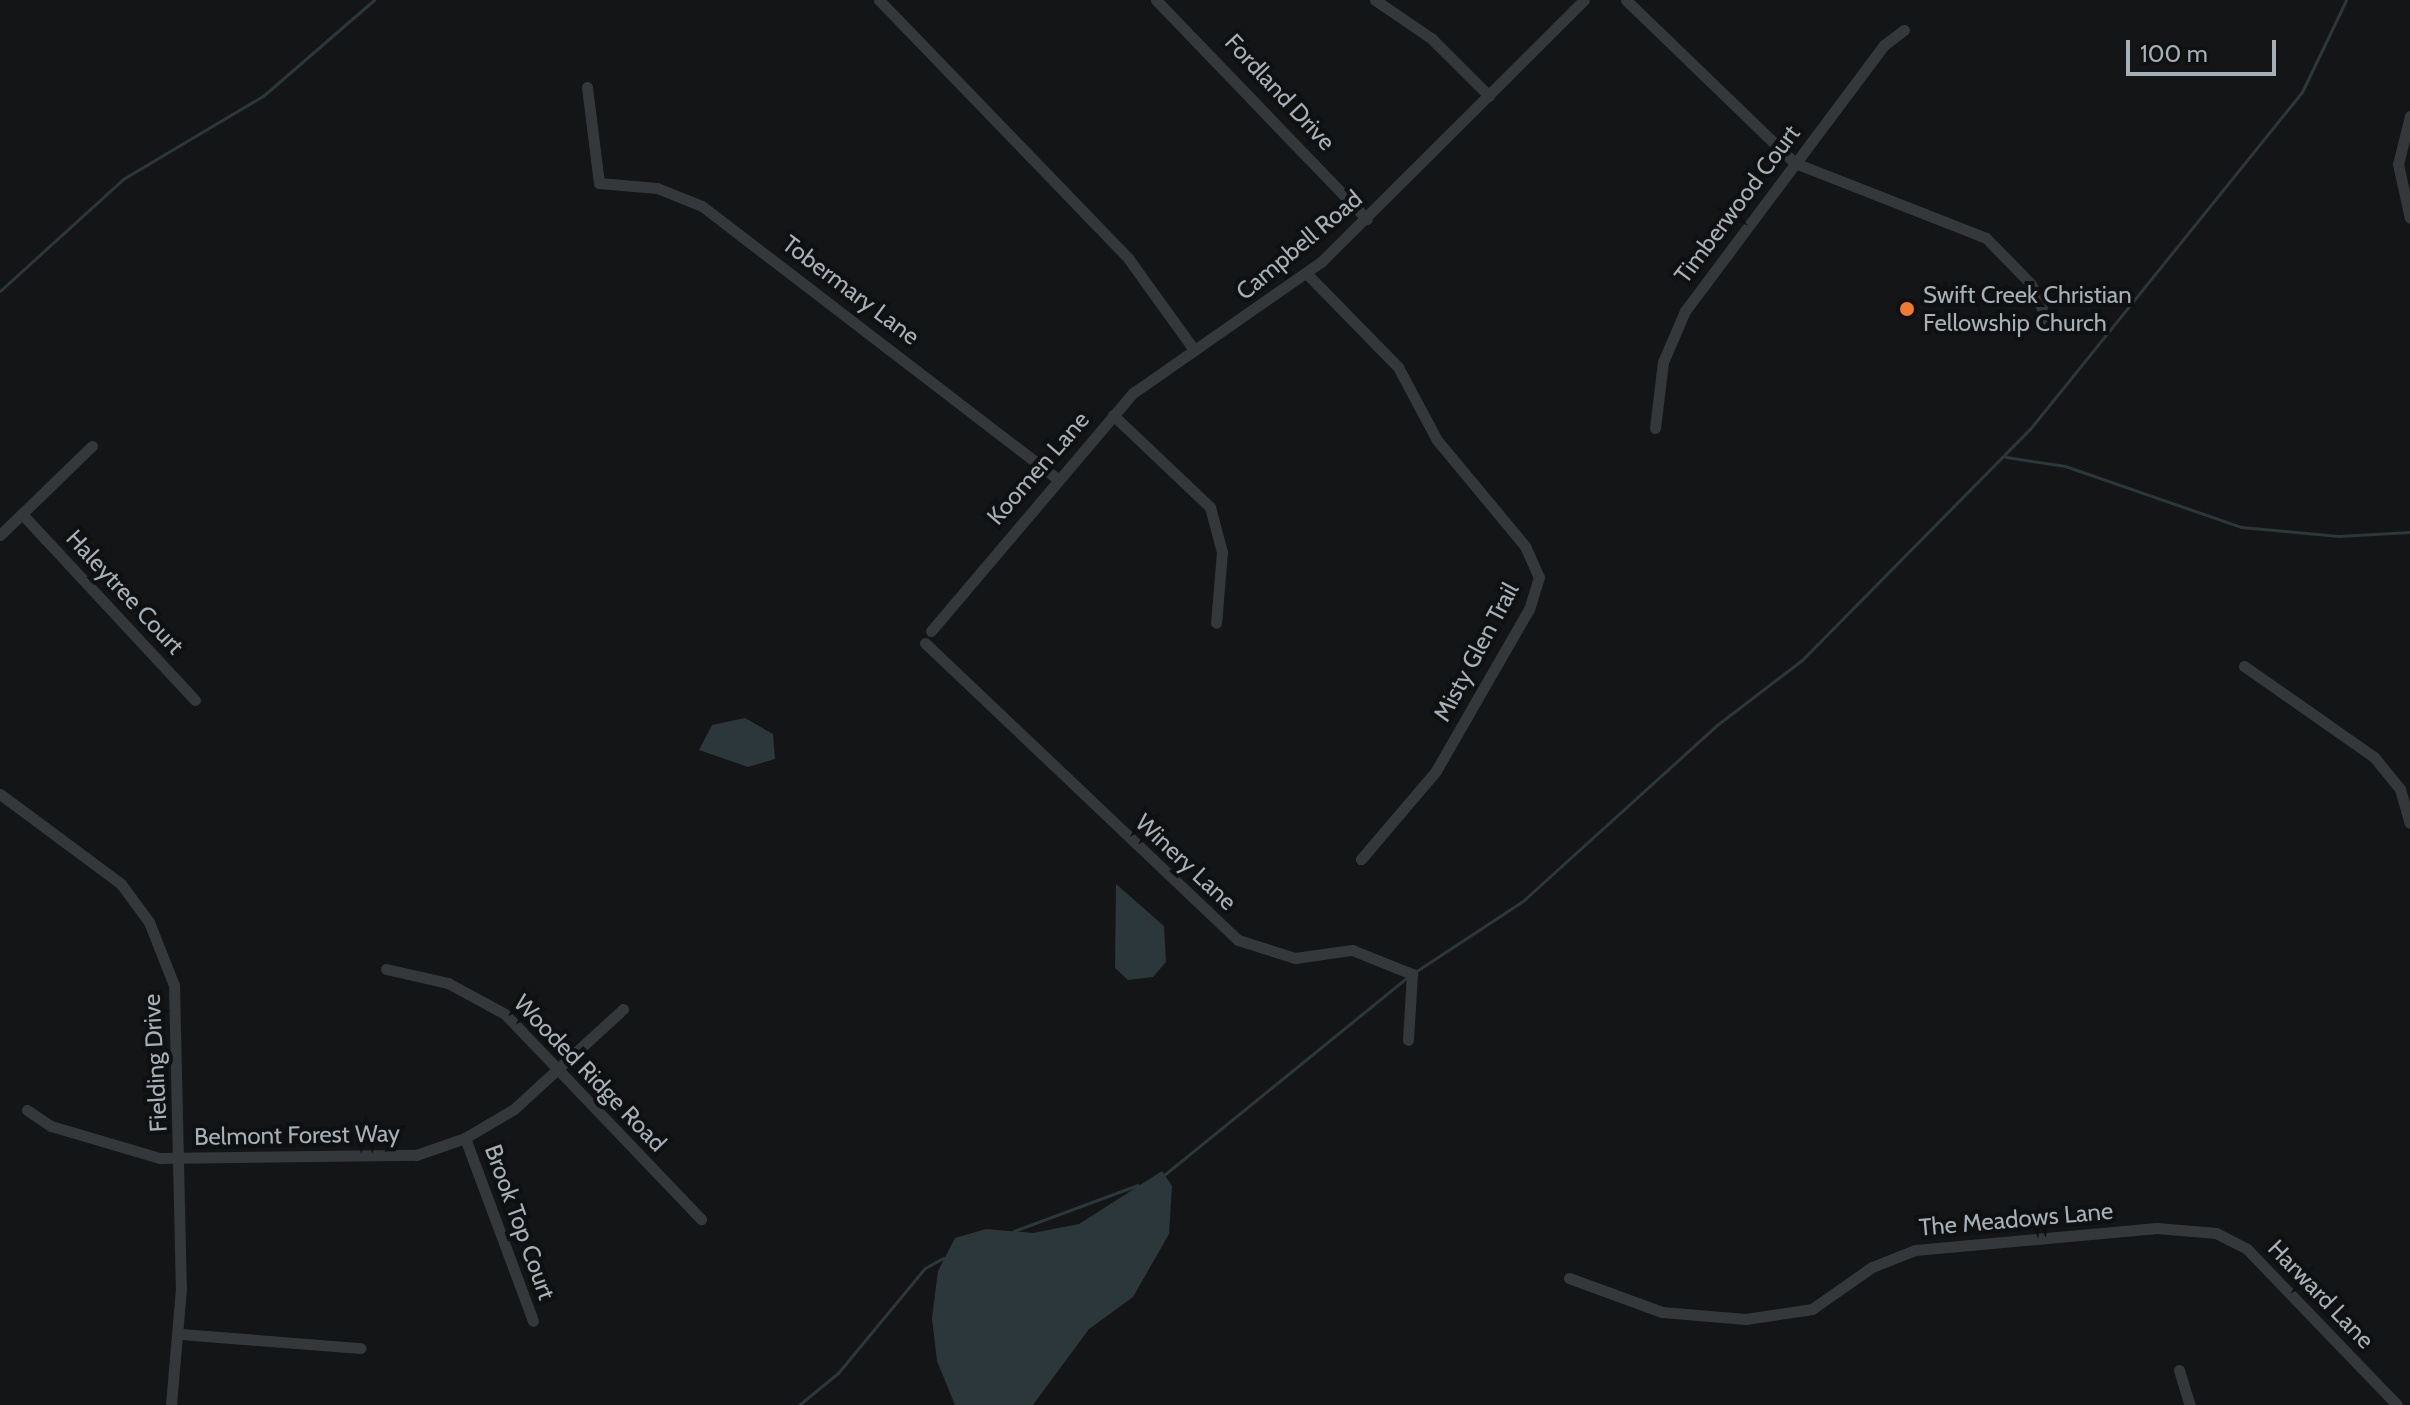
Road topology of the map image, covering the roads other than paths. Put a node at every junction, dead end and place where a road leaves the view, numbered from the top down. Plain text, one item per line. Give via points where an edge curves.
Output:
1 (879, 0) edge
2 (1156, 0) edge
3 (1375, 0) edge
4 (1584, 0) edge
5 (1626, 0) edge
6 (1904, 30) dead end
7 (587, 87) dead end
8 (1489, 96) junction
9 (2410, 116) edge
10 (1795, 163) junction
11 (2410, 218) edge
12 (1367, 219) junction
13 (1307, 274) junction
14 (2050, 326) dead end
15 (1192, 347) junction
16 (1113, 415) junction
17 (1655, 428) dead end
18 (92, 446) dead end
19 (1057, 478) junction
20 (22, 514) junction
21 (0, 535) edge
22 (1216, 623) dead end
23 (928, 637) joint
24 (2244, 666) dead end
25 (195, 700) dead end
26 (0, 794) edge
27 (2410, 823) edge
28 (1361, 859) dead end
29 (386, 969) dead end
30 (623, 1009) dead end
31 (1408, 1040) dead end
32 (558, 1069) junction
33 (27, 1110) dead end
34 (465, 1138) junction
35 (180, 1159) junction
36 (701, 1219) dead end
37 (2247, 1249) joint
38 (1569, 1278) dead end
39 (533, 1321) dead end
40 (181, 1334) junction
41 (360, 1348) dead end
42 (2179, 1370) dead end
43 (171, 1405) edge
44 (2190, 1405) edge
45 (2397, 1405) edge

1 - 15 street via 1128,258
2 - 12 street, Fordland Drive via 1203,40
3 - 8 street via 1431,38
4 - 8 street, Campbell Road
5 - 10 street
6 - 10 street, Timberwood Court via 1884,45
7 - 19 street, Tobermary Lane via 599,183 657,188 702,206
8 - 12 street, Campbell Road
9 - 11 street via 2398,164
10 - 14 street via 1986,238 2031,284
10 - 17 street, Timberwood Court via 1676,326 1663,362
12 - 13 street, Campbell Road
13 - 15 street, Campbell Road via 1246,319
13 - 28 street, Misty Glen Trail via 1398,367 1437,440 1525,546 1539,577 1529,609 1436,771
15 - 16 street, Koomen Lane
16 - 19 street, Koomen Lane
16 - 22 street via 1210,507 1222,552
18 - 20 street
19 - 23 street, Koomen Lane
20 - 21 street
20 - 25 street, Haleytree Court
23 - 31 street, Winery Lane via 1238,940 1295,958 1352,950 1412,974
24 - 27 street via 2374,757 2400,789
26 - 35 street, Fielding Drive via 110,873 161,943 180,1019
29 - 32 street, Wooded Ridge Road via 481,997
30 - 32 street, Belmont Forest Way
32 - 34 street, Belmont Forest Way
32 - 36 street, Wooded Ridge Road
33 - 35 street, Belmont Forest Way via 102,1143
34 - 35 street, Belmont Forest Way via 401,1157
34 - 39 street, Brook Top Court
35 - 40 street, Fielding Drive
37 - 38 street, The Meadows Lane via 2216,1233 2157,1228 1915,1250 1872,1267 1812,1309 1746,1319 1662,1312
37 - 45 street, Harward Lane
40 - 41 street
40 - 43 street, Fielding Drive
42 - 44 street

